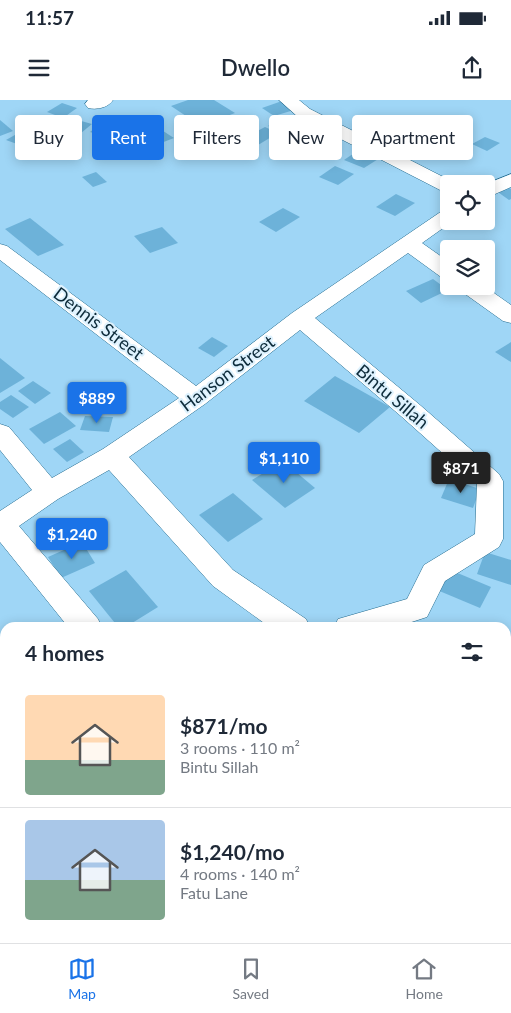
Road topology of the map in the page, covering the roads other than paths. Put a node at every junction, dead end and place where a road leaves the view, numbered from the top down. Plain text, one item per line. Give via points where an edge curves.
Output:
1 (288, 100) edge
2 (511, 180) edge
3 (440, 182) edge
4 (495, 188) edge
5 (440, 221) edge
6 (407, 243) junction
7 (0, 250) edge
8 (440, 266) edge
9 (481, 295) edge
10 (511, 316) edge
11 (300, 318) junction
12 (196, 398) junction
13 (0, 433) edge
14 (112, 456) junction
15 (49, 492) junction
16 (0, 525) edge
17 (82, 622) edge
18 (286, 622) edge
19 (369, 622) edge

1 - 3 street via 304,113
2 - 4 street
5 - 6 street, Hanson Street
6 - 8 street
6 - 11 street, Hanson Street
7 - 12 street, Dennis Street
9 - 10 street
11 - 12 street, Hanson Street
11 - 19 street, Bintu Sillah via 490,481 489,540 434,573 417,608
12 - 14 street, Hanson Street
13 - 15 street
14 - 15 street, Hanson Street
14 - 18 street via 223,578
15 - 16 street, Hanson Street
16 - 17 street

